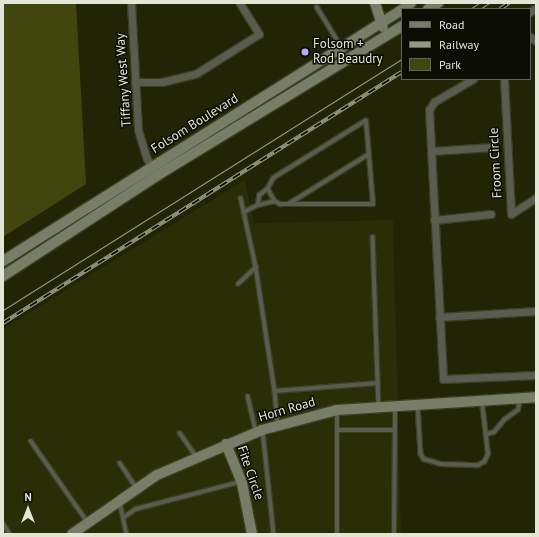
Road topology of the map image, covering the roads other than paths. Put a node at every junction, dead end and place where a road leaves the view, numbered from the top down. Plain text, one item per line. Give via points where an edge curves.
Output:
1 (131, 3) edge
2 (240, 3) edge
3 (375, 3) edge
4 (317, 7) dead end
5 (401, 10) edge
6 (381, 23) junction
7 (401, 26) edge
8 (387, 33) junction
9 (342, 47) junction
10 (471, 80) edge
11 (504, 80) edge
12 (135, 82) junction
13 (493, 147) dead end
14 (431, 151) junction
15 (369, 154) junction
16 (152, 166) junction
17 (158, 175) junction
18 (268, 189) junction
19 (241, 198) dead end
20 (536, 198) edge
21 (275, 201) junction
22 (290, 204) junction
23 (258, 205) junction
24 (244, 212) junction
25 (491, 214) dead end
26 (434, 220) junction
27 (373, 237) dead end
28 (3, 261) edge
29 (256, 267) junction
30 (3, 276) edge
31 (238, 284) dead end
32 (536, 311) edge
33 (440, 317) junction
34 (536, 374) edge
35 (378, 383) junction
36 (275, 391) junction
37 (248, 396) dead end
38 (536, 397) edge
39 (520, 398) junction
40 (482, 400) junction
41 (418, 404) junction
42 (395, 405) junction
43 (379, 406) junction
44 (337, 410) junction
45 (278, 426) junction
46 (337, 430) junction
47 (395, 430) junction
48 (260, 431) junction
49 (180, 433) dead end
50 (487, 434) junction
51 (31, 441) dead end
52 (226, 444) junction
53 (196, 456) junction
54 (120, 463) dead end
55 (242, 482) junction
56 (137, 488) junction
57 (119, 499) junction
58 (123, 518) junction
59 (88, 522) junction
60 (3, 523) edge
61 (10, 534) edge
62 (72, 534) edge
63 (127, 534) edge
64 (252, 534) edge
65 (274, 534) edge
66 (337, 534) edge
67 (394, 534) edge

1 - 12 street, Tiffany West Way
2 - 12 street via 260,34 196,73 162,82
3 - 6 main road
4 - 9 lane
5 - 6 main road, Folsom Boulevard
6 - 8 main road
6 - 9 main road, Folsom Boulevard
7 - 8 main road, Folsom Boulevard
8 - 17 main road, Folsom Boulevard
9 - 16 main road, Folsom Boulevard
10 - 14 street via 430,106
11 - 20 street, Froom Circle via 511,214
12 - 16 street, Tiffany West Way via 138,130
13 - 14 street
14 - 26 street
15 - 18 lane via 366,121 274,178
15 - 22 lane
15 - 22 lane via 373,204
16 - 17 street, Tiffany West Way
16 - 28 main road, Folsom Boulevard
17 - 30 main road, Folsom Boulevard
18 - 21 lane
18 - 23 lane via 260,195
19 - 24 lane
21 - 22 lane
21 - 23 lane
23 - 24 lane
24 - 29 lane
25 - 26 street
26 - 33 street
27 - 35 lane
29 - 31 lane
29 - 36 lane
32 - 33 street
33 - 34 street via 443,379
35 - 36 lane
35 - 43 lane
36 - 45 lane
37 - 48 lane
38 - 39 main road, Horn Road
39 - 40 main road, Horn Road
39 - 50 lane via 518,410 504,420 494,432
40 - 41 main road, Horn Road
40 - 50 lane
41 - 42 main road, Horn Road
41 - 50 lane via 421,454 427,462 478,465 484,462 488,454
42 - 43 main road, Horn Road
42 - 47 lane
43 - 44 main road, Horn Road
44 - 45 main road, Horn Road
44 - 46 lane
45 - 48 main road, Horn Road
46 - 47 lane
46 - 66 lane
47 - 67 lane
48 - 52 main road, Horn Road
48 - 65 lane
49 - 53 lane
51 - 59 lane
52 - 53 main road, Horn Road
52 - 55 main road, Fite Circle
53 - 56 main road, Horn Road
54 - 56 lane
55 - 58 lane via 136,508
55 - 64 main road, Fite Circle
56 - 57 main road, Horn Road
57 - 58 lane
57 - 59 main road, Horn Road
58 - 63 lane
59 - 62 main road, Horn Road
60 - 61 lane

